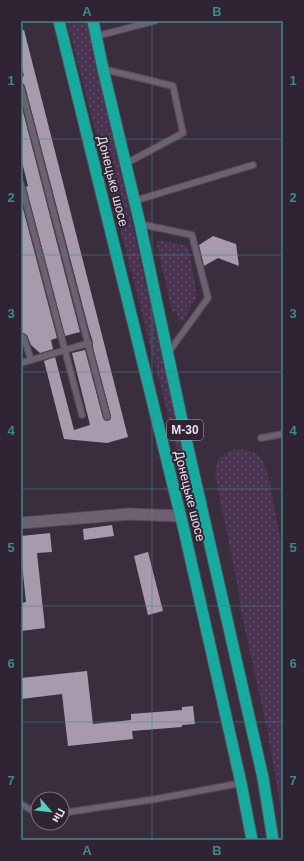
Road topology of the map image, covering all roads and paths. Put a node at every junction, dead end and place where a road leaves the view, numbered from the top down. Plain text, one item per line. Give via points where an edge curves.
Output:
1 (59, 21) edge
2 (93, 21) edge
3 (155, 21) edge
4 (97, 36) junction
5 (103, 69) junction
6 (21, 87) edge
7 (125, 164) junction
8 (253, 165) dead end
9 (21, 184) edge
10 (134, 201) junction
11 (140, 224) junction
12 (21, 336) edge
13 (89, 343) junction
14 (65, 350) junction
15 (168, 353) junction
16 (31, 360) junction
17 (21, 363) edge
18 (82, 415) dead end
19 (107, 417) dead end
20 (283, 434) edge
21 (261, 438) dead end
22 (180, 516) junction
23 (21, 523) edge
24 (240, 783) junction
25 (21, 804) edge
26 (30, 809) edge
27 (70, 812) edge
28 (252, 840) edge
29 (273, 840) edge

1 - 22 highway, Донецьке шосе / М-30
2 - 4 highway, Донецьке шосе / М-30
3 - 4 lane
4 - 5 highway, Донецьке шосе / М-30
5 - 7 highway, Донецьке шосе / М-30
5 - 7 lane via 173,86 183,133
6 - 13 lane
7 - 10 highway, Донецьке шосе / М-30
8 - 10 lane
9 - 14 lane
10 - 11 highway, Донецьке шосе / М-30
11 - 15 highway, Донецьке шосе / М-30
11 - 15 lane via 192,235 208,298
12 - 16 lane
13 - 14 lane
13 - 19 lane
14 - 16 lane
14 - 18 lane
15 - 29 highway, Донецьке шосе / М-30 via 263,778
16 - 17 lane
20 - 21 lane
22 - 23 street via 129,514
22 - 24 highway, Донецьке шосе / М-30
24 - 27 lane
24 - 28 highway, Донецьке шосе / М-30
25 - 26 lane

